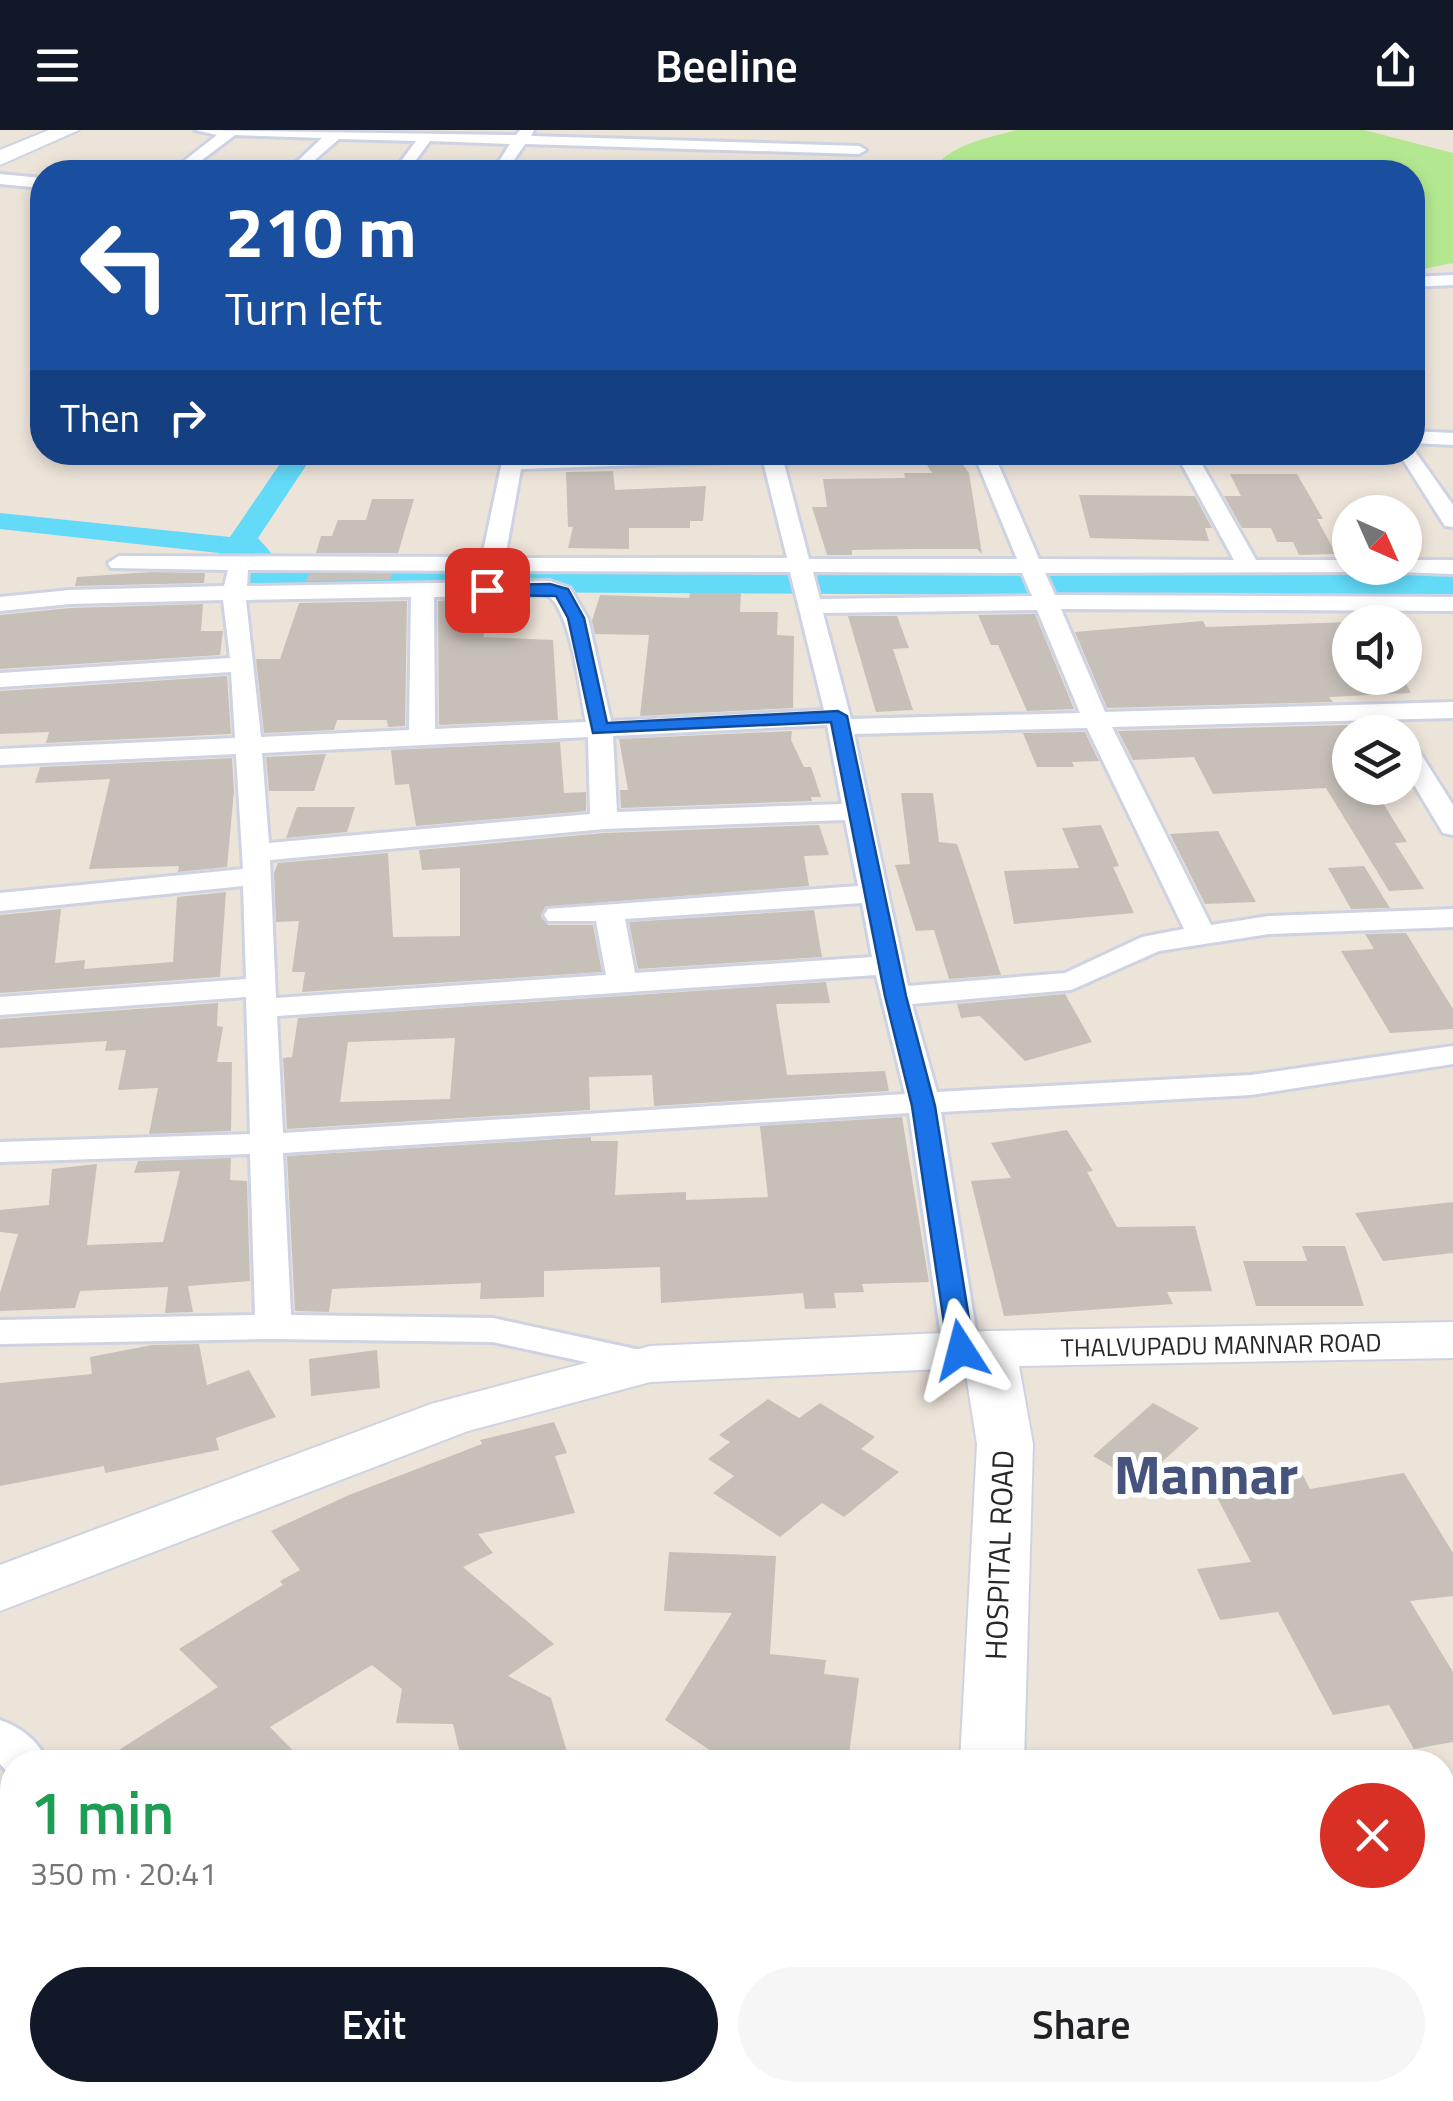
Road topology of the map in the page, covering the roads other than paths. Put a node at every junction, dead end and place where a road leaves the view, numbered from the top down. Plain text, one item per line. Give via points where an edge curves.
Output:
1 (68, 130) edge
2 (202, 130) edge
3 (702, 130) edge
4 (232, 131) edge
5 (337, 132) edge
6 (525, 135) edge
7 (426, 137) junction
8 (860, 150) dead end
9 (691, 153) junction
10 (0, 158) edge
11 (192, 160) edge
12 (306, 160) edge
13 (409, 160) edge
14 (507, 160) edge
15 (0, 179) edge
16 (30, 183) edge
17 (1453, 280) edge
18 (1425, 281) edge
19 (1425, 438) edge
20 (1453, 439) edge
21 (512, 465) edge
22 (774, 465) edge
23 (990, 465) edge
24 (1192, 465) edge
25 (1417, 465) edge
26 (1453, 520) edge
27 (119, 563) dead end
28 (240, 564) junction
29 (492, 565) junction
30 (801, 566) junction
31 (1033, 566) junction
32 (1250, 566) junction
33 (1332, 567) edge
34 (1422, 567) edge
35 (1453, 567) edge
36 (423, 591) junction
37 (234, 593) junction
38 (1044, 603) junction
39 (0, 604) edge
40 (1453, 604) edge
41 (811, 606) junction
42 (243, 664) junction
43 (0, 680) edge
44 (1453, 710) edge
45 (1422, 717) edge
46 (1094, 718) junction
47 (839, 722) junction
48 (1332, 723) edge
49 (600, 729) junction
50 (418, 736) junction
51 (250, 743) junction
52 (0, 758) edge
53 (1422, 766) edge
54 (1441, 787) edge
55 (858, 811) junction
56 (604, 821) junction
57 (1453, 827) edge
58 (255, 864) junction
59 (874, 894) junction
60 (0, 902) edge
61 (609, 912) junction
62 (558, 915) dead end
63 (1453, 918) edge
64 (1202, 936) junction
65 (889, 965) junction
66 (622, 983) junction
67 (896, 996) junction
68 (261, 998) junction
69 (0, 1006) edge
70 (1453, 1055) edge
71 (924, 1106) junction
72 (265, 1141) junction
73 (0, 1152) edge
74 (272, 1327) junction
75 (0, 1332) edge
76 (1453, 1340) edge
77 (975, 1350) junction
78 (650, 1364) junction
79 (0, 1590) edge
80 (992, 1750) edge

1 - 10 street
2 - 4 street
3 - 9 street
4 - 5 street
4 - 11 street
5 - 7 street
5 - 12 street
6 - 7 street
6 - 9 street
6 - 14 street
7 - 13 street
8 - 9 street
15 - 16 street
17 - 18 street
19 - 20 street
21 - 29 street
22 - 30 street
23 - 31 street
24 - 32 street
25 - 26 street
27 - 28 street
28 - 29 street
28 - 37 street
29 - 30 street
30 - 31 street
30 - 41 street
31 - 32 street
31 - 38 street
32 - 33 street
34 - 35 street
36 - 37 street
36 - 49 street via 562,593 576,618
36 - 50 street
37 - 39 street
37 - 42 street
38 - 40 street
38 - 41 street
38 - 46 street
41 - 47 street
42 - 43 street
42 - 51 street
44 - 45 street
46 - 47 street
46 - 48 street
46 - 64 street
47 - 49 street
47 - 55 street
49 - 50 street
49 - 56 street
50 - 51 street
51 - 52 street
51 - 58 street
53 - 54 street
54 - 57 street
55 - 56 street
55 - 59 street
56 - 58 street
58 - 60 street
58 - 68 street
59 - 61 street
59 - 65 street
61 - 62 street
61 - 66 street
63 - 64 street via 1269,925
64 - 67 street via 1152,943 1071,981
65 - 66 street
65 - 67 street
66 - 68 street
67 - 71 street
68 - 69 street
68 - 72 street
70 - 71 street via 1252,1086
71 - 72 street
71 - 77 street
72 - 73 street
72 - 74 street
74 - 75 street
74 - 78 street via 493,1330
76 - 77 street, THALVUPADU MANNAR ROAD
77 - 78 street, THALVUPADU MANNAR ROAD
77 - 80 street, HOSPITAL ROAD via 1005,1444
78 - 79 street, THALVUPADU MANNAR ROAD via 450,1417

